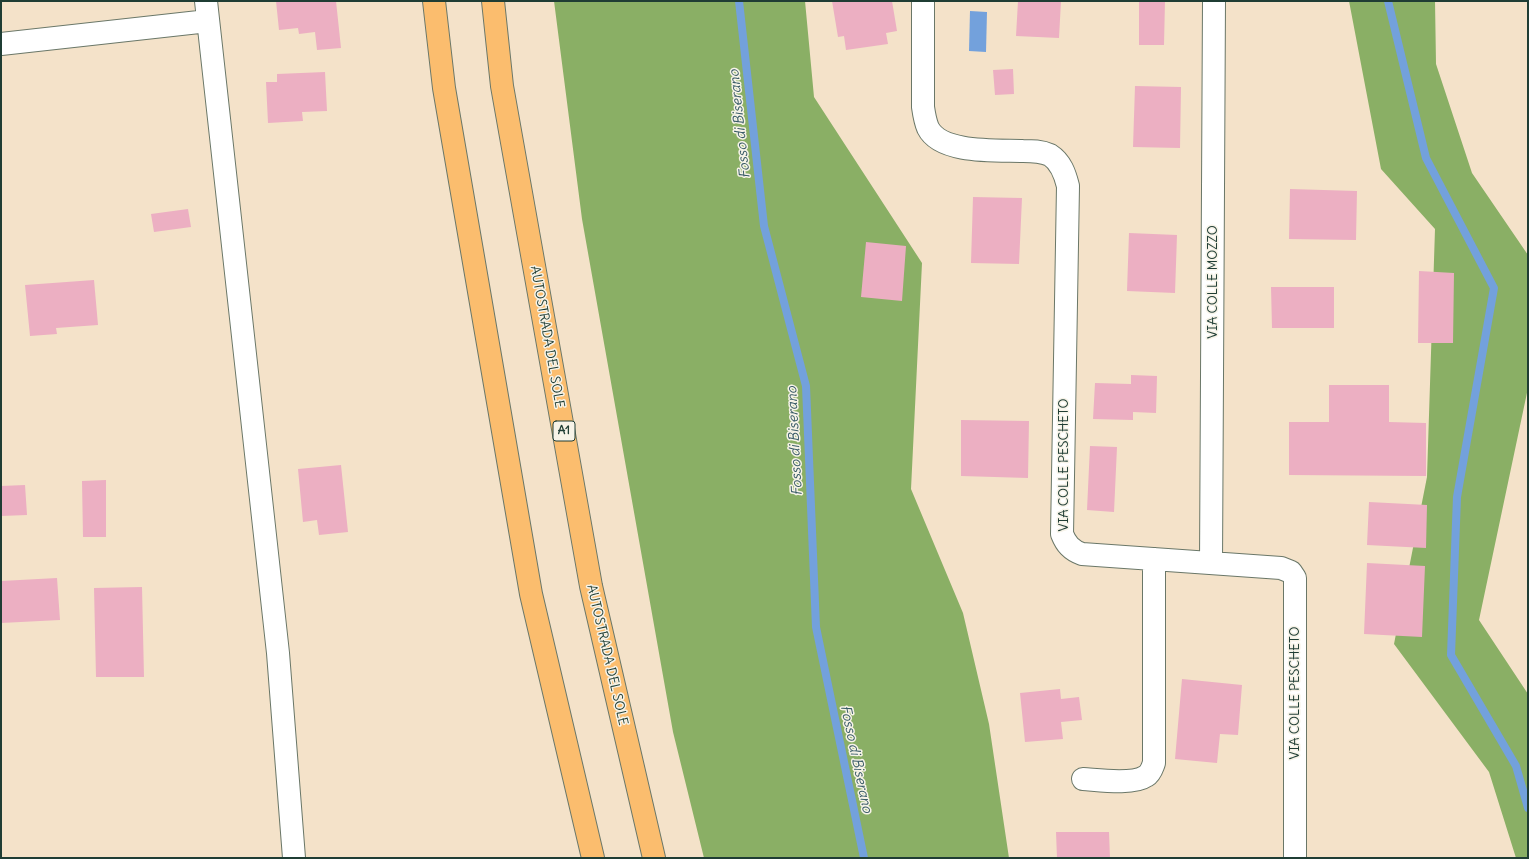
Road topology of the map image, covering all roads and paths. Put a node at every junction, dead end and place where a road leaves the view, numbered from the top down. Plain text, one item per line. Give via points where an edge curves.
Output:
1 (434, 1) edge
2 (493, 1) edge
3 (923, 1) edge
4 (1214, 1) edge
5 (207, 11) edge
6 (1, 44) edge
7 (1154, 559) junction
8 (1211, 563) junction
9 (1083, 779) dead end
10 (294, 858) edge
11 (592, 858) edge
12 (654, 858) edge
13 (1294, 858) edge

1 - 11 highway via 444,88 531,594
2 - 12 highway, AUTOSTRADA DEL SOLE / A1 via 504,93 591,586
3 - 7 street, VIA COLLE PESCHETO via 923,107 929,129 942,142 961,148 1042,152 1060,164 1068,186 1062,534 1070,548 1082,554
4 - 8 street, VIA COLLE MOZZO
5 - 6 street
5 - 10 street via 278,653
7 - 8 street, VIA COLLE PESCHETO
7 - 9 street via 1154,763 1146,776 1139,779
8 - 13 street, VIA COLLE PESCHETO via 1283,568 1292,573 1295,580

